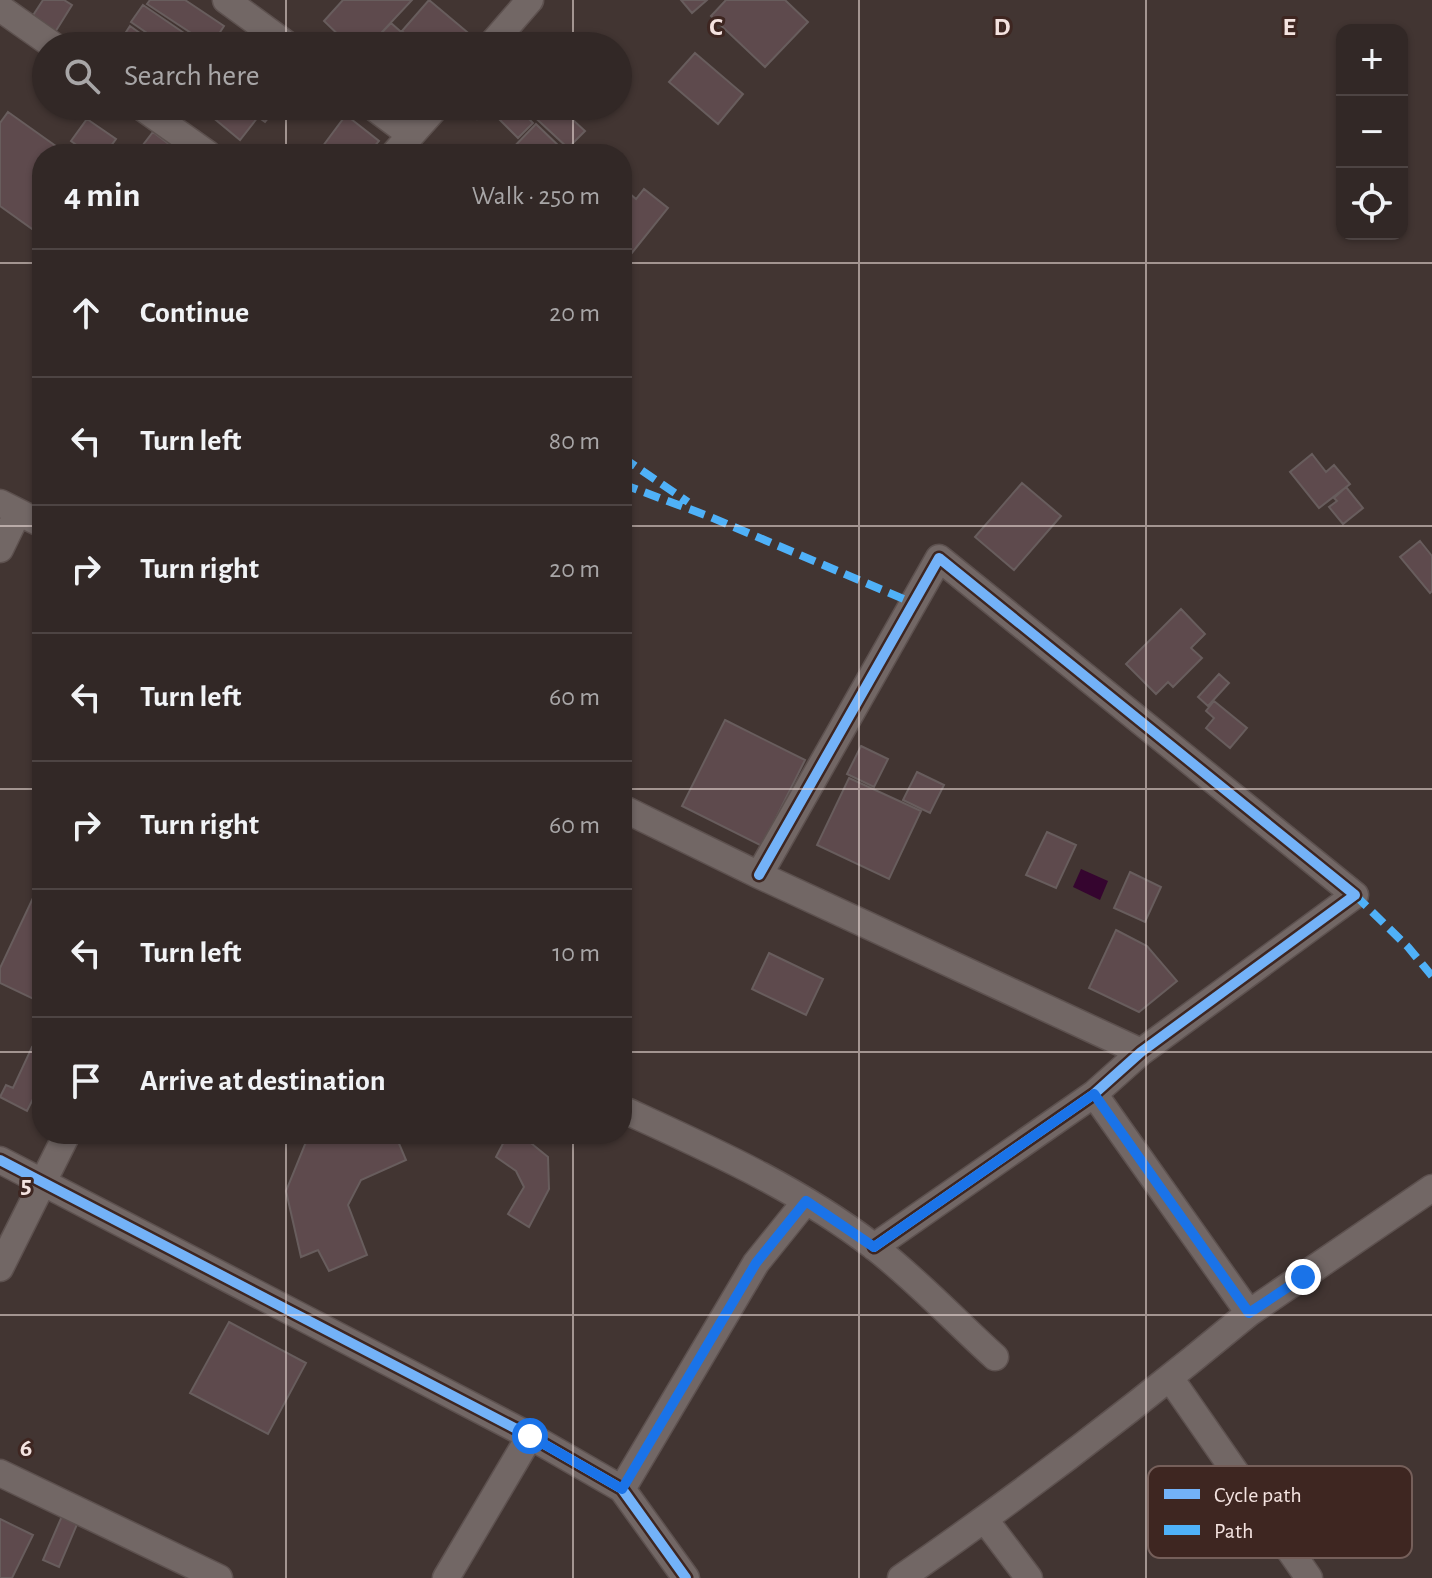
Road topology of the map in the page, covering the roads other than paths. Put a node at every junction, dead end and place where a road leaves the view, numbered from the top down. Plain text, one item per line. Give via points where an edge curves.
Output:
1 (226, 0) edge
2 (530, 0) edge
3 (0, 8) edge
4 (34, 32) edge
5 (270, 32) edge
6 (502, 32) edge
7 (160, 120) edge
8 (383, 120) edge
9 (424, 120) edge
10 (194, 144) edge
11 (403, 144) edge
12 (26, 513) edge
13 (0, 549) edge
14 (632, 813) edge
15 (759, 875) junction
16 (1141, 1052) junction
17 (1094, 1094) junction
18 (632, 1114) edge
19 (62, 1144) edge
20 (0, 1160) edge
21 (43, 1182) junction
22 (1432, 1188) edge
23 (806, 1201) junction
24 (874, 1247) junction
25 (0, 1268) edge
26 (1249, 1313) junction
27 (995, 1357) dead end
28 (1170, 1378) junction
29 (530, 1436) junction
30 (1231, 1466) edge
31 (0, 1473) edge
32 (622, 1489) junction
33 (985, 1520) junction
34 (1295, 1558) edge
35 (219, 1578) edge
36 (446, 1578) edge
37 (686, 1578) edge
38 (901, 1578) edge
39 (1029, 1578) edge
40 (1309, 1578) edge

1 - 5 street
2 - 6 street
3 - 4 street
7 - 10 street
8 - 11 street
9 - 11 street
12 - 13 street
14 - 15 street
15 - 16 street
15 - 16 street via 939,558 1355,895
16 - 17 street
17 - 24 street
17 - 26 street
18 - 23 street via 758,1172
19 - 21 street
20 - 21 street
21 - 25 street
21 - 29 street
22 - 26 street
23 - 24 street
23 - 32 street via 756,1263
24 - 27 street
26 - 28 street
28 - 30 street
28 - 33 street
29 - 32 street
29 - 36 street
31 - 35 street
32 - 37 street
33 - 38 street
33 - 39 street
34 - 40 street

